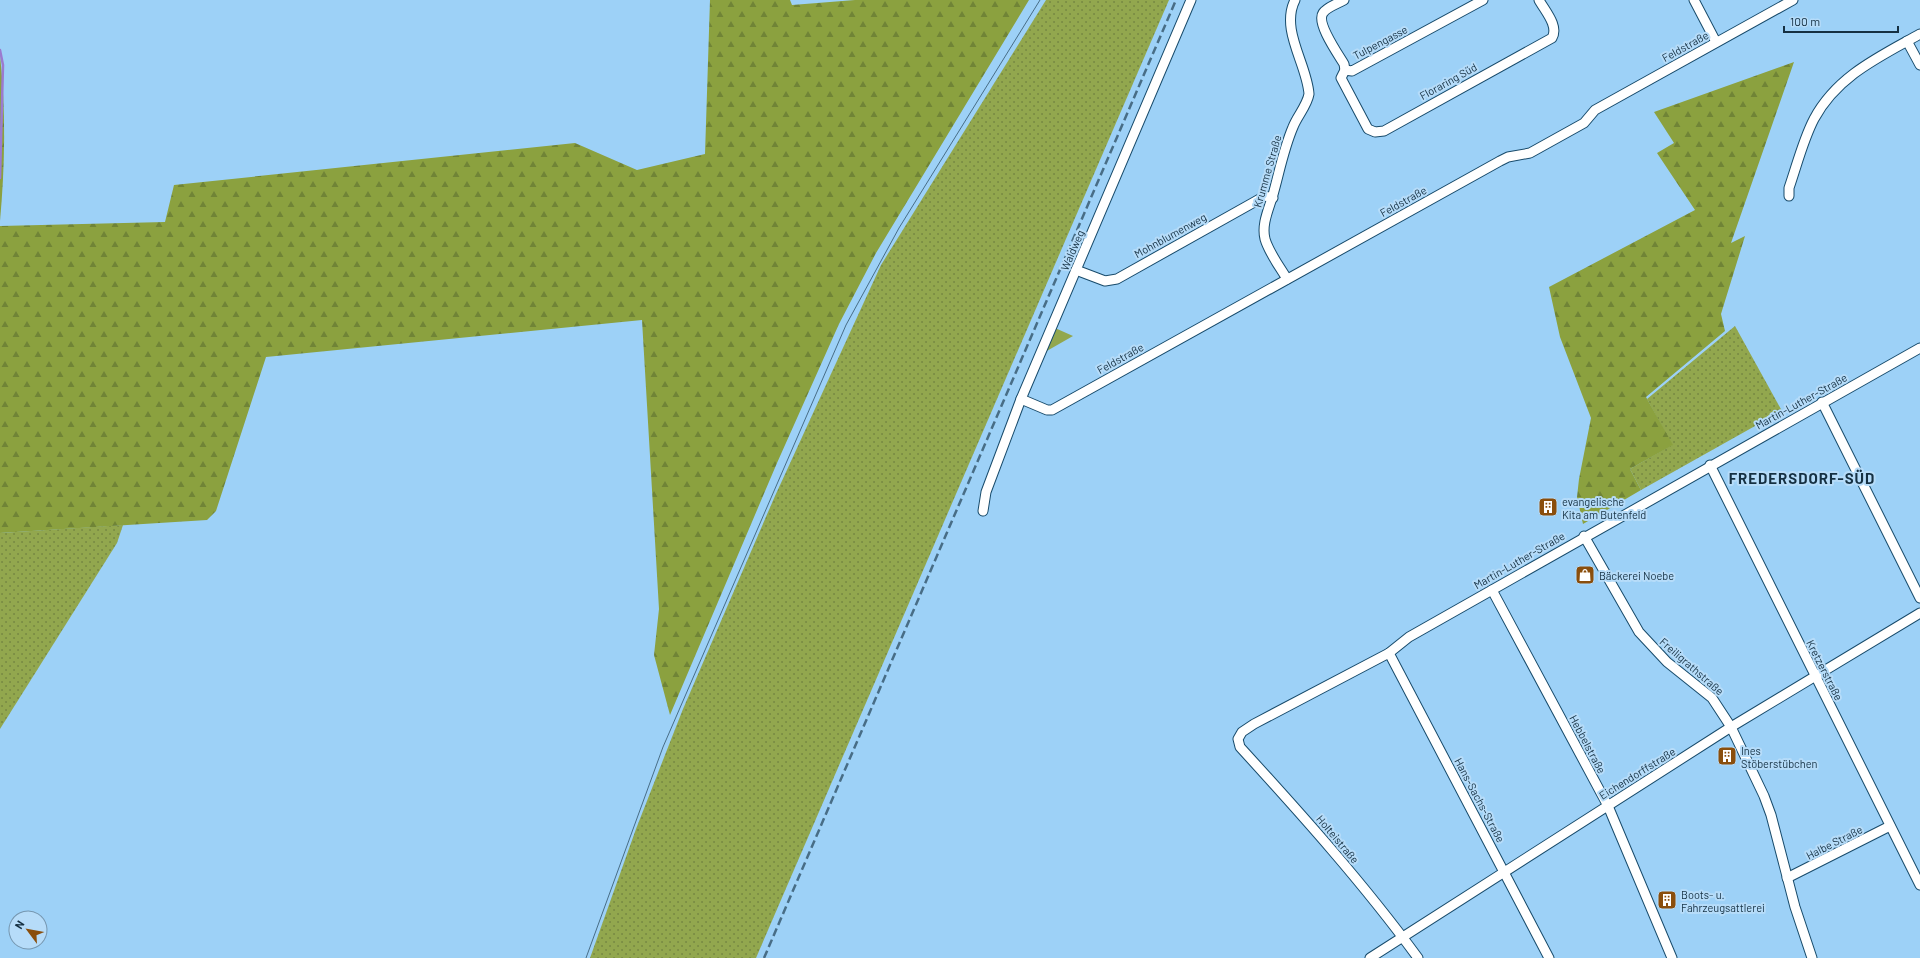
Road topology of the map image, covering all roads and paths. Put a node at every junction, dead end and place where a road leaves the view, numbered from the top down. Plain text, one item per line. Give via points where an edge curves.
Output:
1 (1191, 0) edge
2 (1295, 0) edge
3 (1344, 0) edge
4 (1483, 0) edge
5 (1539, 0) edge
6 (1694, 0) edge
7 (1793, 0) edge
8 (1920, 34) edge
9 (1908, 41) junction
10 (1716, 42) junction
11 (1920, 64) edge
12 (1343, 74) junction
13 (1789, 196) dead end
14 (1273, 198) junction
15 (1076, 270) junction
16 (1287, 279) junction
17 (1920, 348) edge
18 (1021, 399) junction
19 (1822, 402) junction
20 (1710, 465) junction
21 (983, 511) dead end
22 (1584, 536) junction
23 (1492, 590) junction
24 (1920, 598) edge
25 (1920, 613) edge
26 (1389, 653) junction
27 (1814, 676) junction
28 (1731, 727) junction
29 (1238, 739) joint
30 (1608, 806) junction
31 (1890, 826) junction
32 (1504, 872) junction
33 (1787, 878) junction
34 (1920, 885) edge
35 (1403, 937) junction
36 (1370, 958) edge
37 (1418, 958) edge
38 (1549, 958) edge
39 (1672, 958) edge
40 (1812, 958) edge

1 - 15 street, Waldweg
2 - 14 street, Krumme Straße via 1291,25 1308,100 1295,121 1284,148
3 - 12 street via 1327,9 1322,14 1321,23 1344,64
4 - 12 street, Tulpengasse
5 - 12 street, Floraring Süd via 1553,25 1552,38 1384,132 1368,129
6 - 10 street
7 - 10 street, Feldstraße
8 - 9 street
9 - 11 street
9 - 13 street via 1858,70 1829,97 1811,126 1789,188
10 - 16 street, Feldstraße via 1595,110 1584,123 1530,153 1500,161
14 - 15 street, Mohnblumenweg via 1265,196 1117,279 1105,281
14 - 16 street, Krumme Straße via 1265,221 1265,238
15 - 18 street, Waldweg
16 - 18 street, Feldstraße via 1052,410
17 - 19 street, Martin-Luther-Straße
18 - 21 street, Waldweg via 986,492
19 - 20 street, Martin-Luther-Straße
19 - 24 street
20 - 22 street, Martin-Luther-Straße
20 - 27 street, Kretzerstraße
22 - 23 street, Martin-Luther-Straße
22 - 28 street, Freiligrathstraße via 1638,632 1667,662 1712,698
23 - 26 street, Martin-Luther-Straße via 1409,637
23 - 30 street, Hebbelstraße
25 - 27 street, Eichendorffstraße
26 - 29 street, Martin-Luther-Straße via 1254,724 1242,732
26 - 32 street, Hans-Sachs-Straße
27 - 28 street, Eichendorffstraße
27 - 31 street, Kretzerstraße
28 - 30 street, Eichendorffstraße
28 - 33 street, Freiligrathstraße via 1766,802
29 - 35 street, Holteistraße via 1240,747 1312,827
30 - 32 street, Eichendorffstraße
30 - 39 street, Hebbelstraße
31 - 33 street, Halbe Straße
31 - 34 street, Kretzerstraße
32 - 35 street, Eichendorffstraße
32 - 38 street, Hans-Sachs-Straße
33 - 40 street, Freiligrathstraße
35 - 36 street, Eichendorffstraße
35 - 37 street, Holteistraße

